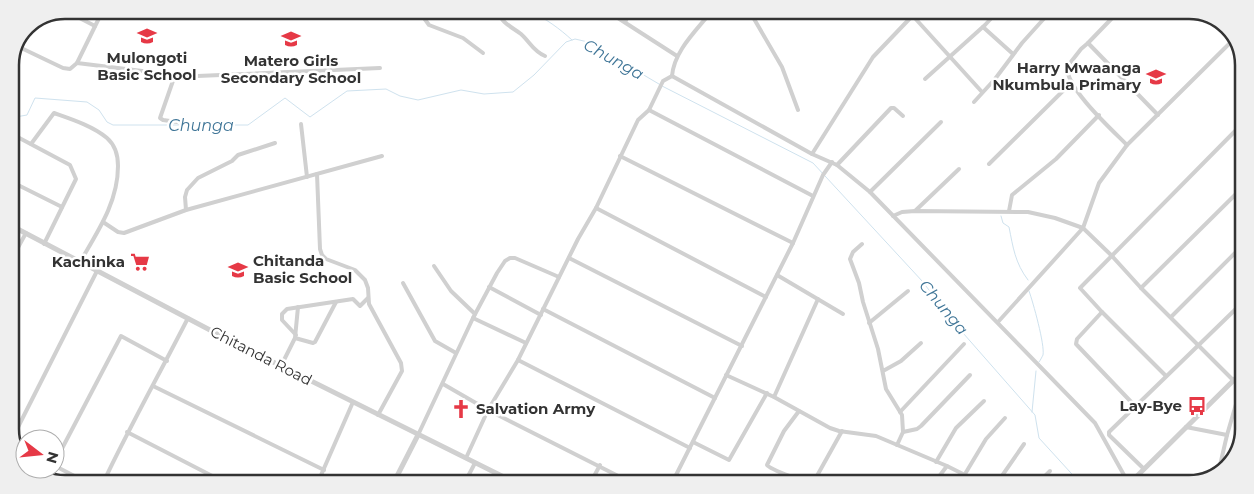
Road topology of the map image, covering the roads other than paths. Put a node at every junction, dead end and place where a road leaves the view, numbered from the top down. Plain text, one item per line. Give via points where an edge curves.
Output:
1 (81, 19) edge
2 (98, 19) edge
3 (425, 19) edge
4 (501, 19) edge
5 (620, 19) edge
6 (627, 19) edge
7 (706, 19) edge
8 (754, 19) edge
9 (910, 19) edge
10 (919, 19) edge
11 (991, 19) edge
12 (1044, 19) edge
13 (1111, 19) edge
14 (625, 22) junction
15 (95, 26) junction
16 (983, 27) junction
17 (1088, 43) junction
18 (1230, 43) edge
19 (22, 48) edge
20 (484, 53) dead end
21 (1013, 54) junction
22 (545, 56) dead end
23 (677, 56) junction
24 (950, 57) junction
25 (78, 63) junction
26 (380, 68) dead end
27 (672, 76) junction
28 (174, 77) junction
29 (925, 79) dead end
30 (1072, 82) junction
31 (982, 92) junction
32 (974, 102) dead end
33 (649, 110) junction
34 (798, 110) dead end
35 (1158, 115) junction
36 (903, 116) dead end
37 (1099, 116) junction
38 (941, 122) dead end
39 (191, 124) dead end
40 (301, 124) dead end
41 (1235, 131) edge
42 (19, 138) edge
43 (275, 143) dead end
44 (31, 144) junction
45 (1127, 145) junction
46 (812, 154) junction
47 (382, 156) dead end
48 (620, 156) junction
49 (832, 162) junction
50 (989, 164) dead end
51 (837, 165) junction
52 (959, 169) dead end
53 (317, 174) junction
54 (307, 177) junction
55 (19, 186) edge
56 (870, 192) junction
57 (1235, 195) edge
58 (814, 196) junction
59 (62, 207) junction
60 (596, 208) junction
61 (186, 210) junction
62 (915, 211) junction
63 (1009, 211) junction
64 (893, 216) junction
65 (103, 222) junction
66 (1083, 228) junction
67 (19, 230) edge
68 (26, 233) junction
69 (794, 243) junction
70 (44, 244) junction
71 (862, 244) dead end
72 (19, 246) edge
73 (1235, 253) edge
74 (1111, 254) junction
75 (569, 258) junction
76 (80, 262) junction
77 (434, 266) dead end
78 (98, 270) junction
79 (777, 275) junction
80 (559, 277) junction
81 (402, 283) dead end
82 (489, 287) junction
83 (1141, 288) junction
84 (908, 291) dead end
85 (766, 297) junction
86 (368, 298) junction
87 (818, 300) junction
88 (336, 302) junction
89 (298, 307) junction
90 (543, 309) junction
91 (1235, 310) edge
92 (1102, 312) junction
93 (843, 314) dead end
94 (540, 315) junction
95 (474, 316) junction
96 (1171, 317) junction
97 (188, 318) junction
98 (869, 322) junction
99 (998, 322) junction
100 (295, 337) junction
101 (526, 344) junction
102 (921, 344) dead end
103 (964, 344) dead end
104 (742, 346) junction
105 (1199, 346) junction
106 (456, 353) junction
107 (518, 360) junction
108 (167, 361) junction
109 (280, 366) junction
110 (883, 371) junction
111 (726, 375) junction
112 (970, 375) dead end
113 (1166, 376) junction
114 (1233, 380) joint
115 (442, 384) junction
116 (153, 386) junction
117 (766, 393) junction
118 (774, 397) junction
119 (715, 398) junction
120 (984, 401) dead end
121 (353, 402) junction
122 (1135, 406) junction
123 (1235, 409) edge
124 (488, 410) junction
125 (799, 411) junction
126 (900, 412) junction
127 (378, 415) junction
128 (1005, 418) dead end
129 (19, 425) edge
130 (1186, 427) junction
131 (842, 431) junction
132 (127, 432) junction
133 (903, 432) junction
134 (418, 435) junction
135 (1227, 435) junction
136 (693, 442) junction
137 (1024, 444) dead end
138 (897, 445) junction
139 (690, 448) junction
140 (466, 458) junction
141 (936, 462) junction
142 (475, 463) junction
143 (1221, 463) edge
144 (600, 465) junction
145 (947, 466) junction
146 (1144, 469) junction
147 (324, 470) junction
148 (1050, 471) dead end
149 (965, 474) joint
150 (72, 475) edge
151 (107, 475) edge
152 (209, 475) edge
153 (322, 475) edge
154 (398, 475) edge
155 (469, 475) edge
156 (500, 475) edge
157 (595, 475) edge
158 (619, 475) edge
159 (676, 475) edge
160 (789, 475) edge
161 (817, 475) edge
162 (940, 475) edge
163 (1003, 475) edge
164 (1046, 475) edge
165 (1124, 475) edge
166 (1138, 475) edge

1 - 15 street
2 - 15 street
3 - 20 street via 429,25 463,38
4 - 22 street via 536,52
5 - 14 street
6 - 14 street
7 - 23 street
8 - 34 street via 782,67
9 - 46 street via 873,56
10 - 24 street
11 - 16 street
12 - 21 street
13 - 17 street
14 - 23 street
15 - 25 street
16 - 21 street
16 - 24 street
17 - 30 street via 1067,67
17 - 35 street
18 - 35 street
19 - 25 street via 63,68 70,69
21 - 31 street
23 - 27 street
24 - 29 street
24 - 31 street
25 - 28 street via 175,74
26 - 28 street
27 - 33 street via 663,81
27 - 46 street
28 - 39 street via 160,118
30 - 37 street
30 - 50 street
31 - 32 street
33 - 48 street via 638,120
33 - 58 street
35 - 45 street
36 - 51 street via 890,108
37 - 45 street
37 - 63 street via 1056,159 1012,195
38 - 56 street
40 - 54 street
41 - 74 street
42 - 44 street
43 - 61 street via 238,155 232,162 198,178 187,190
44 - 59 street via 70,166 76,179
44 - 65 street via 54,113 109,140 118,157 118,182
45 - 66 street via 1100,183
46 - 49 street
47 - 53 street
48 - 60 street
48 - 69 street
49 - 51 street
49 - 58 street
51 - 56 street
52 - 62 street
53 - 54 street
53 - 86 street via 322,255 360,274 368,288
54 - 61 street
55 - 59 street
56 - 64 street
57 - 83 street
58 - 69 street
59 - 70 street
60 - 75 street
60 - 85 street
61 - 65 street via 124,233
62 - 63 street
62 - 64 street
63 - 66 street via 1040,214
64 - 99 street
65 - 76 street
66 - 74 street
66 - 99 street
67 - 68 street, Chitanda Road
68 - 70 street, Chitanda Road
68 - 72 street
69 - 79 street
70 - 76 street, Chitanda Road
71 - 98 street via 850,259
73 - 96 street
74 - 83 street
74 - 92 street via 1080,288
75 - 80 street
75 - 104 street
76 - 78 street, Chitanda Road
77 - 95 street
78 - 97 street, Chitanda Road
78 - 129 street
79 - 85 street
79 - 87 street
80 - 82 street via 510,258
80 - 90 street
81 - 106 street via 435,341
82 - 94 street
82 - 95 street
83 - 96 street
84 - 98 street
85 - 104 street
86 - 88 street via 360,306 353,299
86 - 127 street via 402,368
87 - 93 street
87 - 118 street
88 - 89 street
88 - 100 street via 315,342
89 - 100 street
89 - 100 street via 284,310 281,318
90 - 94 street
90 - 119 street
91 - 105 street
92 - 113 street
92 - 122 street via 1076,344
94 - 101 street
95 - 101 street
95 - 106 street
96 - 105 street
97 - 108 street
97 - 109 street, Chitanda Road
98 - 110 street
99 - 165 street via 1095,423
100 - 109 street
101 - 107 street
102 - 110 street
103 - 126 street
104 - 111 street
105 - 113 street
105 - 114 street
106 - 115 street
107 - 124 street
107 - 139 street
108 - 116 street
108 - 150 street via 121,336 56,457 59,468
109 - 121 street, Chitanda Road
110 - 126 street via 886,389
111 - 117 street
111 - 119 street
112 - 133 street via 921,426
113 - 122 street
114 - 130 street
115 - 124 street
115 - 134 street
116 - 132 street
116 - 147 street
117 - 118 street
117 - 136 street via 729,460
118 - 125 street
119 - 136 street
120 - 141 street via 956,428
121 - 127 street, Chitanda Road
121 - 147 street
122 - 146 street via 1109,433
123 - 135 street
124 - 140 street
124 - 144 street
125 - 131 street
125 - 160 street via 766,465
126 - 133 street
127 - 134 street, Chitanda Road
128 - 149 street via 986,439
130 - 135 street
130 - 146 street
131 - 138 street via 876,436
131 - 161 street
132 - 151 street
132 - 152 street
133 - 138 street
134 - 140 street, Chitanda Road
134 - 154 street
135 - 143 street
136 - 139 street
137 - 163 street
138 - 141 street
139 - 159 street
140 - 142 street, Chitanda Road
141 - 145 street
142 - 155 street
142 - 156 street, Chitanda Road
144 - 157 street
144 - 158 street
145 - 149 street
145 - 162 street
146 - 166 street
147 - 153 street
148 - 164 street

